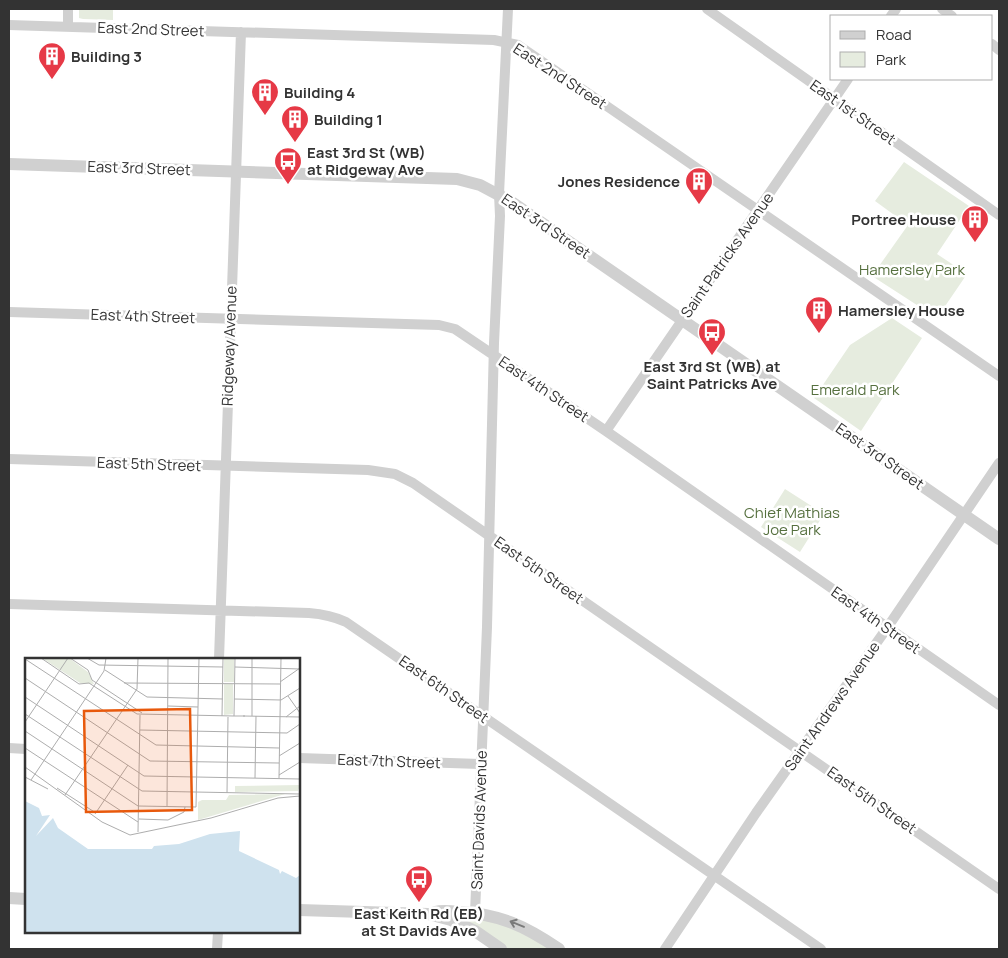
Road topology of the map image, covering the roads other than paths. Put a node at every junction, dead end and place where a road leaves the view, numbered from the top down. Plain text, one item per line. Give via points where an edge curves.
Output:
1 (68, 9) edge
2 (508, 9) edge
3 (707, 9) edge
4 (9, 25) edge
5 (68, 27) junction
6 (241, 32) junction
7 (507, 42) junction
8 (847, 80) edge
9 (834, 99) junction
10 (9, 164) edge
11 (236, 172) junction
12 (499, 194) junction
13 (757, 210) junction
14 (999, 215) edge
15 (9, 312) edge
16 (230, 319) junction
17 (682, 319) junction
18 (494, 355) junction
19 (999, 376) edge
20 (606, 431) junction
21 (9, 459) edge
22 (999, 463) edge
23 (226, 466) junction
24 (964, 515) junction
25 (489, 536) junction
26 (999, 539) edge
27 (9, 604) edge
28 (221, 611) junction
29 (887, 628) junction
30 (219, 658) edge
31 (999, 705) edge
32 (483, 716) junction
33 (9, 748) edge
34 (25, 749) edge
35 (801, 751) junction
36 (300, 758) edge
37 (480, 764) junction
38 (714, 876) junction
39 (999, 889) edge
40 (9, 898) edge
41 (25, 899) edge
42 (300, 910) edge
43 (475, 912) junction
44 (428, 914) junction
45 (218, 933) edge
46 (217, 949) edge
47 (501, 949) edge
48 (559, 949) edge
49 (665, 949) edge
50 (821, 949) edge

1 - 5 street
2 - 7 street, Saint Davids Avenue
3 - 9 street, East 1st Street
4 - 5 street, East 2nd Street
5 - 6 street, East 2nd Street
6 - 7 street, East 2nd Street
6 - 11 street, Ridgeway Avenue
7 - 12 street, Saint Davids Avenue
7 - 13 street, East 2nd Street via 518,45
8 - 9 street, Saint Patricks Avenue
9 - 13 street, Saint Patricks Avenue
9 - 14 street, East 1st Street
10 - 11 street, East 3rd Street
11 - 12 street, East 3rd Street via 457,179
11 - 16 street, Ridgeway Avenue
12 - 17 street, East 3rd Street
12 - 18 street, Saint Davids Avenue
13 - 17 street, Saint Patricks Avenue
13 - 19 street, East 2nd Street
15 - 16 street, East 4th Street
16 - 18 street, East 4th Street via 439,325 455,329
16 - 23 street, Ridgeway Avenue
17 - 20 street, Saint Patricks Avenue
17 - 24 street, East 3rd Street
18 - 20 street, East 4th Street
18 - 25 street, Saint Davids Avenue
20 - 29 street, East 4th Street
21 - 23 street, East 5th Street
22 - 24 street, Saint Andrews Avenue
23 - 25 street, East 5th Street via 386,471 413,483
23 - 28 street, Ridgeway Avenue
24 - 26 street, East 3rd Street
24 - 29 street, Saint Andrews Avenue
25 - 32 street, Saint Davids Avenue
25 - 35 street, East 5th Street
27 - 28 street, East 6th Street
28 - 30 street, Ridgeway Avenue
28 - 32 street, East 6th Street via 320,614 337,618
29 - 31 street, East 4th Street
29 - 35 street, Saint Andrews Avenue
32 - 37 street, Saint Davids Avenue
32 - 38 street, East 6th Street
33 - 34 street
35 - 38 street, Saint Andrews Avenue
35 - 39 street, East 5th Street
36 - 37 street, East 7th Street
37 - 43 street, Saint Davids Avenue
38 - 49 street, Saint Andrews Avenue
38 - 50 street, East 6th Street
40 - 41 street
42 - 44 street
43 - 44 street via 438,911
48 -> 43 street via 526,928
44 - 47 street via 475,931
45 - 46 street

